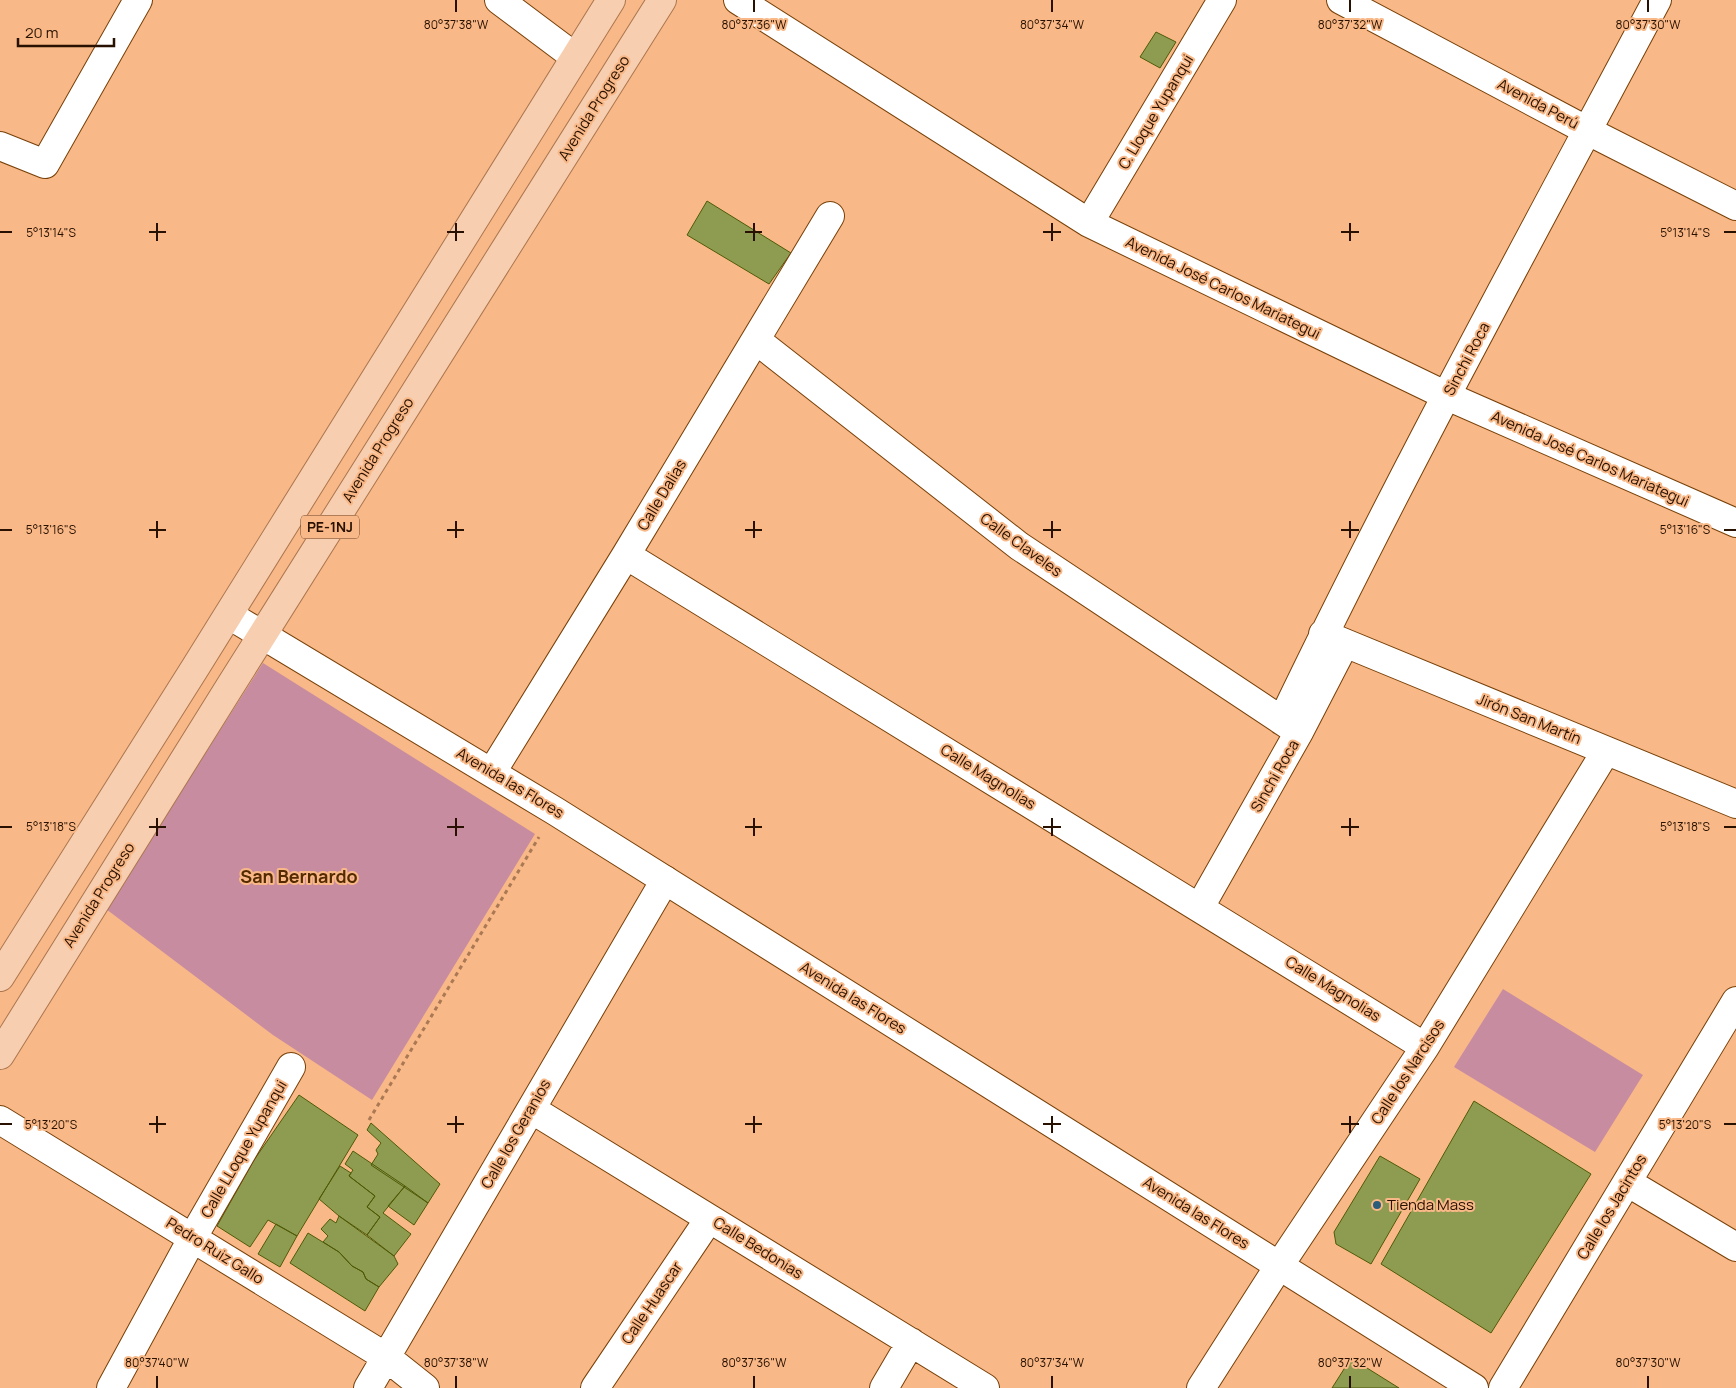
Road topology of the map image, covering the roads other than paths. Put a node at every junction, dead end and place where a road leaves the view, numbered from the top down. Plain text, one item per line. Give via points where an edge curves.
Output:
1 (138, 0) edge
2 (499, 0) edge
3 (611, 0) edge
4 (662, 0) edge
5 (738, 0) edge
6 (1222, 0) edge
7 (1341, 0) edge
8 (1657, 0) edge
9 (575, 57) junction
10 (1588, 131) junction
11 (0, 146) edge
12 (1736, 206) edge
13 (830, 216) dead end
14 (1090, 223) junction
15 (756, 340) junction
16 (1447, 396) junction
17 (1736, 523) edge
18 (626, 555) junction
19 (229, 615) junction
20 (261, 636) junction
21 (1334, 639) junction
22 (1290, 727) junction
23 (1606, 751) junction
24 (492, 772) junction
25 (1736, 804) edge
26 (665, 880) junction
27 (1200, 907) junction
28 (0, 977) edge
29 (1736, 1001) edge
30 (1426, 1047) junction
31 (0, 1055) edge
32 (291, 1067) dead end
33 (531, 1109) junction
34 (0, 1120) edge
35 (1627, 1182) junction
36 (710, 1219) junction
37 (193, 1237) junction
38 (1736, 1247) edge
39 (1280, 1266) junction
40 (911, 1342) junction
41 (386, 1357) junction
42 (111, 1388) edge
43 (368, 1388) edge
44 (425, 1388) edge
45 (595, 1388) edge
46 (884, 1388) edge
47 (985, 1388) edge
48 (1201, 1388) edge
49 (1474, 1388) edge
50 (1503, 1388) edge

1 - 11 street via 44,164
2 - 9 street
3 - 9 main road, PE-1NJ
4 - 20 main road, Avenida Progreso / PE-1NJ
5 - 14 street, Avenida José Carlos Mariategui
6 - 14 street, C. Lloque Yupanqui
7 - 10 street, Avenida Perú
8 - 10 street, Sinchi Roca
9 - 19 main road, PE-1NJ
10 - 12 street, Avenida Perú
10 - 16 street, Sinchi Roca
13 - 15 street, Calle Dalias
14 - 16 street, Avenida José Carlos Mariategui
15 - 18 street, Calle Dalias
15 - 22 street, Calle Claveles via 1019,546
16 - 17 street, Avenida José Carlos Mariategui
16 - 21 street, Sinchi Roca
18 - 24 street, Calle Dalias
18 - 27 street, Calle Magnolias
19 - 20 street, Avenida las Flores
19 - 28 main road, PE-1NJ
20 - 24 street, Avenida las Flores
20 - 31 main road, Avenida Progreso / PE-1NJ
21 - 22 street, Sinchi Roca
21 - 23 street, Jirón San Martín
22 - 27 street, Sinchi Roca
23 - 25 street, Jirón San Martín
23 - 30 street, Calle los Narcisos
24 - 26 street, Avenida las Flores
26 - 33 street, Calle los Geranios
26 - 39 street, Avenida las Flores
27 - 30 street, Calle Magnolias
29 - 35 street, Calle los Jacintos
30 - 39 street, Calle los Narcisos
32 - 37 street, Calle LLoque Yupanqui
33 - 36 street, Calle Bedonias
33 - 41 street, Calle los Geranios
34 - 37 street, Pedro Ruiz Gallo
35 - 38 street
35 - 50 street, Calle los Jacintos
36 - 40 street, Calle Bedonias
36 - 45 street, Calle Huascar
37 - 41 street, Pedro Ruiz Gallo
37 - 42 street, Calle LLoque Yupanqui
39 - 48 street, Calle los Narcisos
39 - 49 street, Avenida las Flores
40 - 46 street
40 - 47 street, Calle Bedonias
41 - 43 street, Calle los Geranios
41 - 44 street, Pedro Ruiz Gallo

